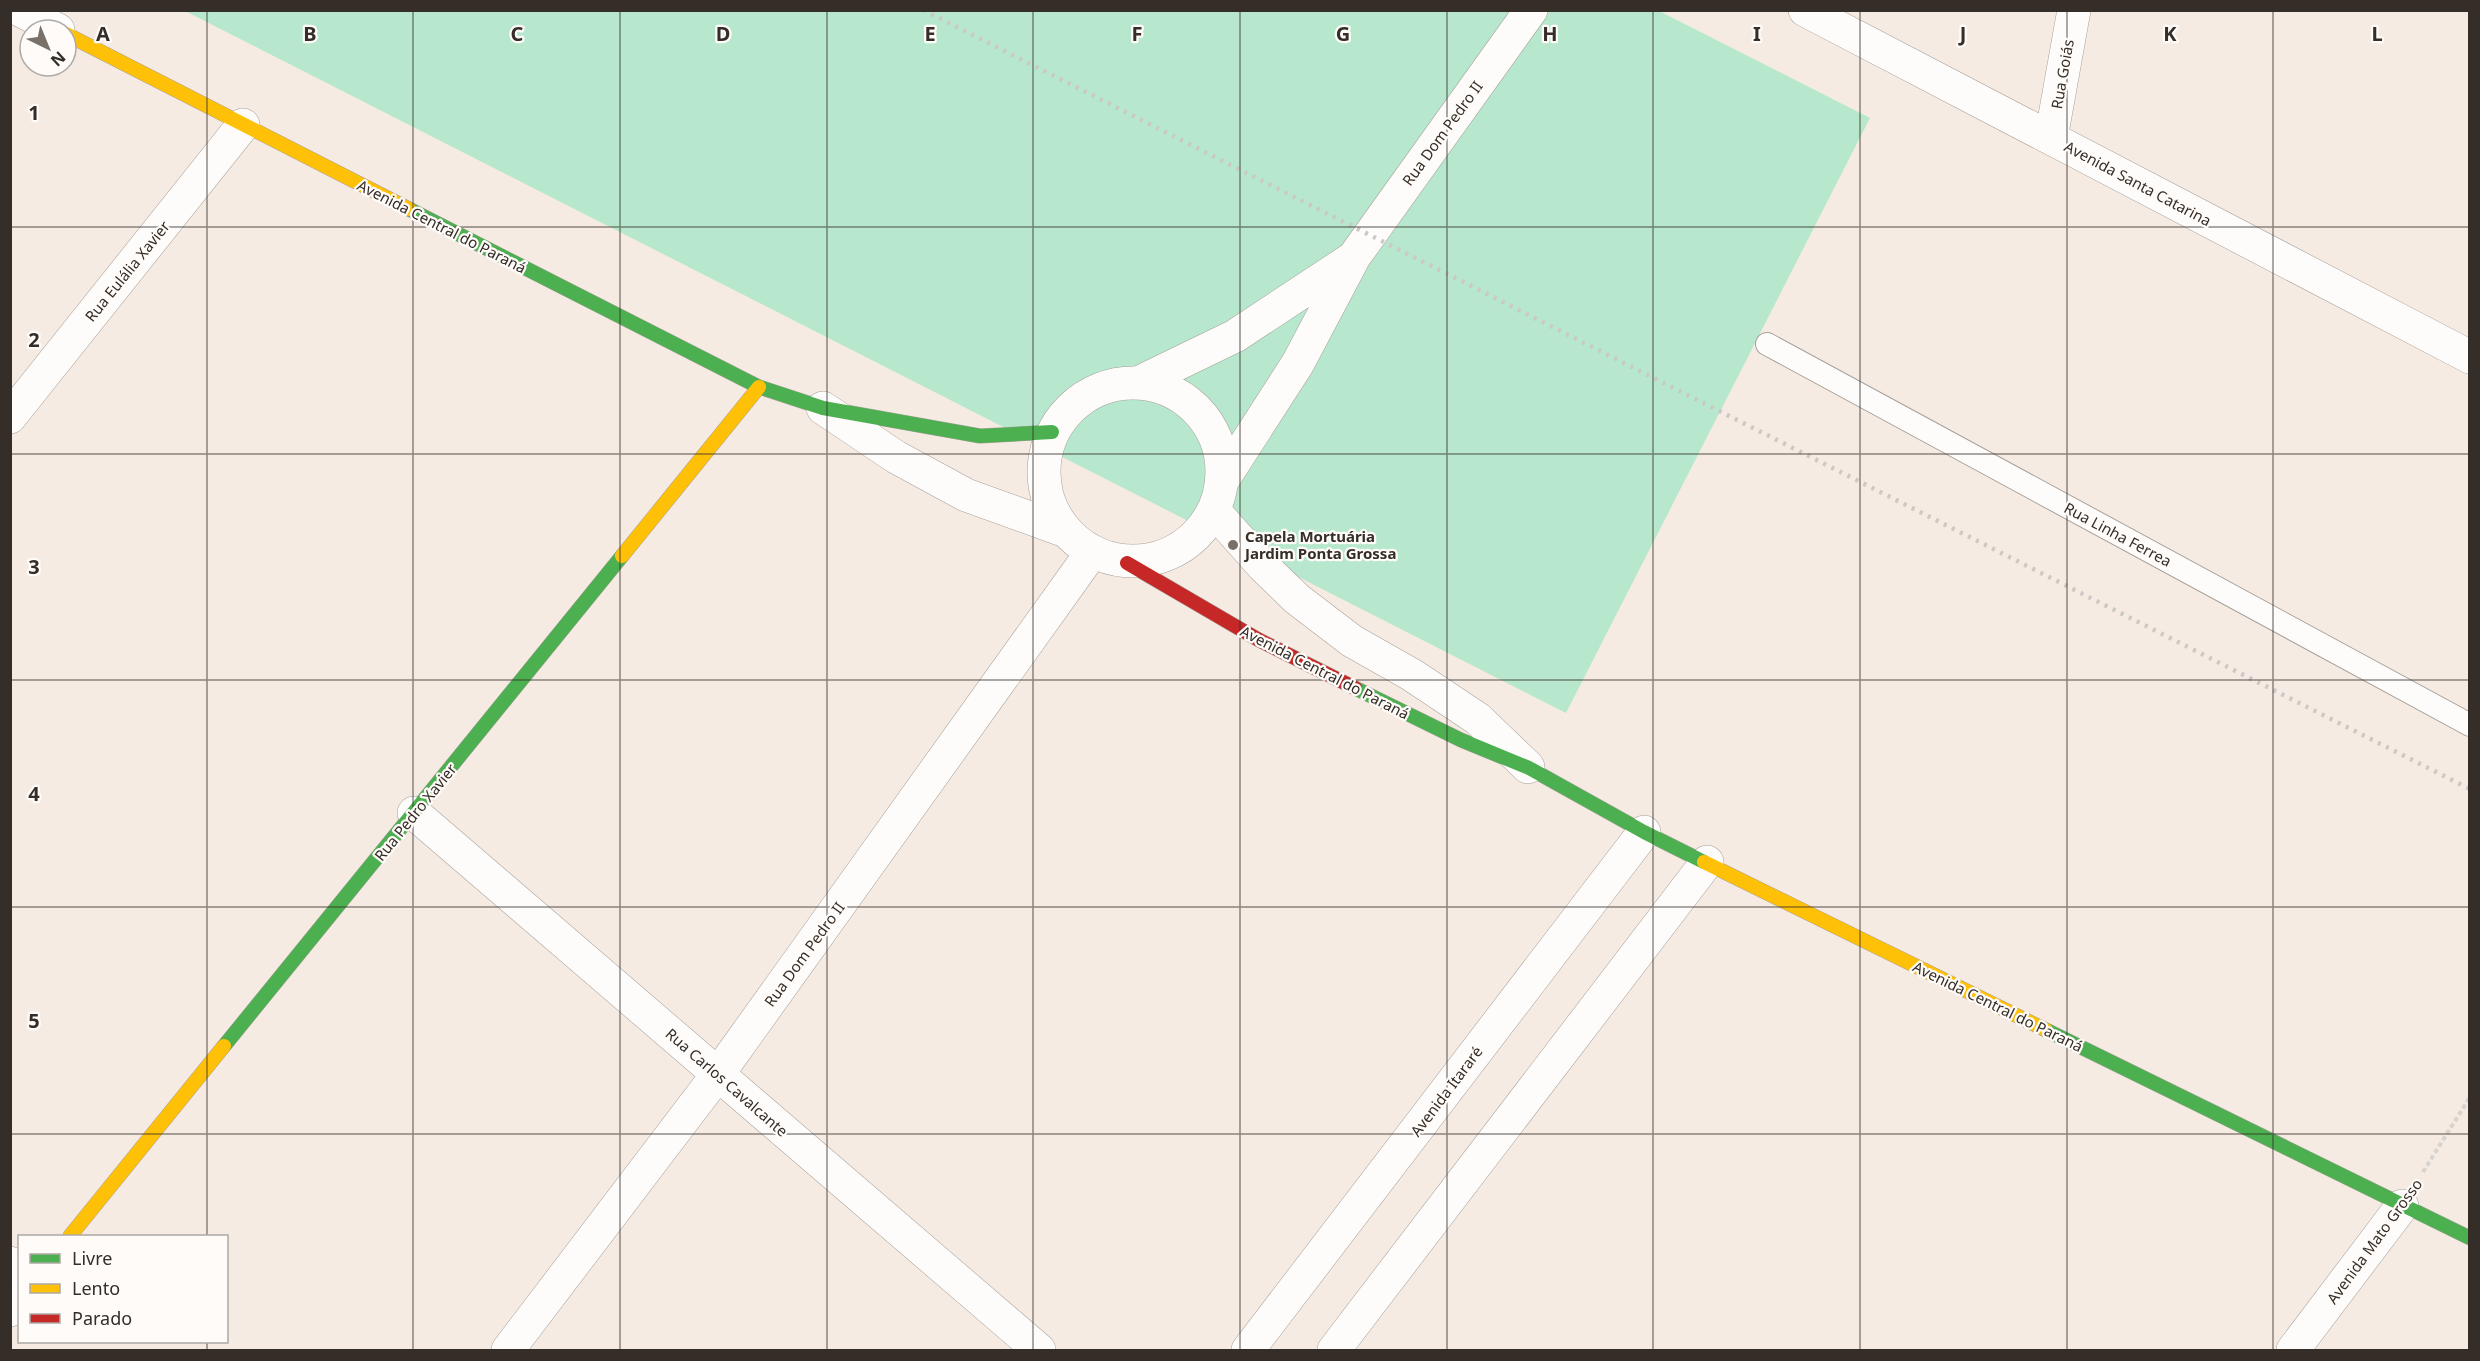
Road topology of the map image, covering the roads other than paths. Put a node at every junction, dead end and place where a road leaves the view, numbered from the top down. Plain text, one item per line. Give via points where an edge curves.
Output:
1 (20, 10) edge
2 (1532, 10) edge
3 (1805, 10) edge
4 (2074, 10) edge
5 (35, 18) edge
6 (78, 40) edge
7 (243, 126) junction
8 (2051, 138) junction
9 (1354, 257) junction
10 (1767, 344) dead end
11 (2469, 357) edge
12 (1140, 382) junction
13 (759, 387) junction
14 (823, 408) junction
15 (10, 417) edge
16 (1052, 432) junction
17 (1224, 478) junction
18 (1215, 512) junction
19 (1063, 530) junction
20 (1092, 552) junction
21 (1127, 563) junction
22 (2469, 724) edge
23 (1529, 768) junction
24 (414, 813) junction
25 (1644, 832) junction
26 (1707, 862) junction
27 (718, 1074) junction
28 (2402, 1206) junction
29 (71, 1235) edge
30 (2469, 1238) edge
31 (508, 1350) edge
32 (1040, 1350) edge
33 (1248, 1350) edge
34 (1334, 1350) edge
35 (2293, 1350) edge

1 - 5 street
2 - 9 street, Rua Dom Pedro II
3 - 8 street, Avenida Santa Catarina
4 - 8 street, Rua Goiás
6 - 7 street, Avenida Central do Paraná
7 - 13 street, Avenida Central do Paraná
7 - 15 street, Rua Eulália Xavier
8 - 11 street, Avenida Santa Catarina
9 - 12 street, Rua Dom Pedro II via 1235,336
9 - 17 street, Rua Dom Pedro II via 1298,363
10 - 22 lane, Rua Linha Ferrea
12 - 16 street via 1105,386 1074,404
12 - 17 street via 1174,391 1202,412 1219,443
13 - 14 street, Avenida Central do Paraná
13 - 24 street, Rua Pedro Xavier
14 - 16 street, Avenida Central do Paraná via 980,436
14 - 19 street, Avenida Central do Paraná via 896,457 966,495
16 - 19 street via 1043,465 1045,488
17 - 18 street
18 - 21 street via 1193,540 1162,558
18 - 23 street, Avenida Central do Paraná via 1297,599 1352,641 1478,719
19 - 20 street
20 - 21 street
20 - 27 street, Rua Dom Pedro II
21 - 23 street, Avenida Central do Paraná via 1259,640 1350,687 1461,741
23 - 25 street, Avenida Central do Paraná
24 - 27 street, Rua Carlos Cavalcante
24 - 29 street, Rua Pedro Xavier
25 - 26 street, Avenida Central do Paraná
25 - 33 street, Avenida Itararé
26 - 28 street, Avenida Central do Paraná
26 - 34 street
27 - 31 street, Rua Dom Pedro II
27 - 32 street, Rua Carlos Cavalcante
28 - 30 street, Avenida Central do Paraná
28 - 35 street, Avenida Mato Grosso

